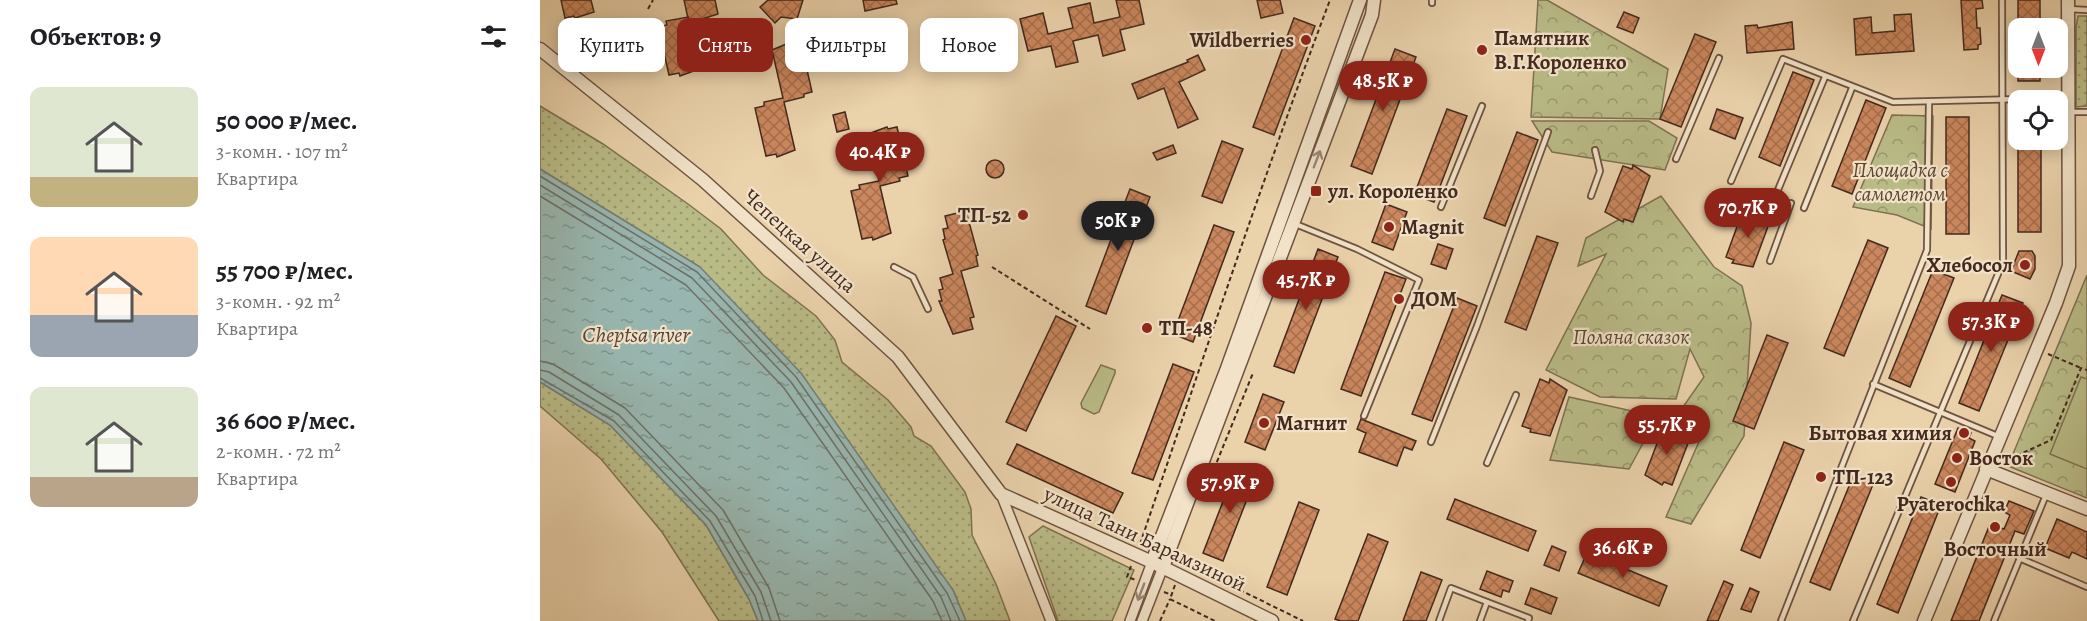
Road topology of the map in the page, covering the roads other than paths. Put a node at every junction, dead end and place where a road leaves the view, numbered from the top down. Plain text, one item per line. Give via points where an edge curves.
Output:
1 (1360, 0) edge
2 (1374, 0) edge
3 (2002, 0) edge
4 (2068, 5) edge
5 (2087, 10) edge
6 (540, 49) edge
7 (1719, 58) dead end
8 (1825, 77) junction
9 (1852, 88) junction
10 (2067, 90) edge
11 (2003, 99) junction
12 (2008, 99) edge
13 (1929, 102) junction
14 (1482, 106) dead end
15 (2068, 112) edge
16 (2087, 112) edge
17 (1548, 132) dead end
18 (1595, 150) dead end
19 (2067, 150) edge
20 (1676, 159) dead end
21 (1731, 181) dead end
22 (1591, 196) dead end
23 (1775, 197) dead end
24 (1791, 203) dead end
25 (1441, 207) dead end
26 (1804, 208) dead end
27 (1287, 221) junction
28 (1770, 261) dead end
29 (894, 267) dead end
30 (928, 309) dead end
31 (1873, 384) junction
32 (1516, 395) dead end
33 (1940, 411) junction
34 (1364, 416) dead end
35 (2000, 437) junction
36 (1431, 442) dead end
37 (1487, 464) dead end
38 (1986, 469) junction
39 (2047, 493) junction
40 (1001, 494) junction
41 (2087, 509) edge
42 (2019, 558) junction
43 (1158, 565) junction
44 (2087, 587) edge
45 (1487, 603) junction
46 (1051, 621) edge
47 (1130, 621) edge
48 (1142, 621) edge
49 (1272, 621) edge
50 (1439, 621) edge
51 (1480, 621) edge
52 (1528, 621) edge
53 (1781, 621) edge
54 (1853, 621) edge
55 (1924, 621) edge
56 (1994, 621) edge

1 - 27 street
27 -> 2 street via 1372,15
3 - 11 lane
4 - 5 lane
4 - 10 street
6 - 40 street, Чепецкая улица via 703,180 898,357
7 - 20 lane
8 - 9 lane
8 - 21 lane via 1783,59
8 - 23 lane
9 - 13 lane via 1893,102
9 - 26 lane
11 - 12 lane
11 - 13 lane
11 - 33 lane via 2003,262
13 - 31 lane via 1927,250
14 - 25 lane
15 - 16 lane
17 - 36 lane
18 - 22 lane via 1600,171
19 - 35 street via 2069,266
24 - 28 lane
27 - 34 lane via 1357,249 1419,280
27 - 43 street
29 - 30 lane via 913,277
31 - 33 lane
31 - 53 lane
32 - 37 lane
33 - 35 lane
33 - 54 lane
35 - 38 street
38 - 39 street
38 - 55 street
39 - 41 street
39 - 42 lane
40 - 43 street, улица Тани Барамзиной
40 - 46 street
42 - 44 lane
42 - 56 lane
43 -> 47 street
43 - 48 street via 1155,588
43 - 49 street, улица Тани Барамзиной
45 - 50 lane via 1451,588
45 - 51 lane
45 - 52 lane via 1529,618

